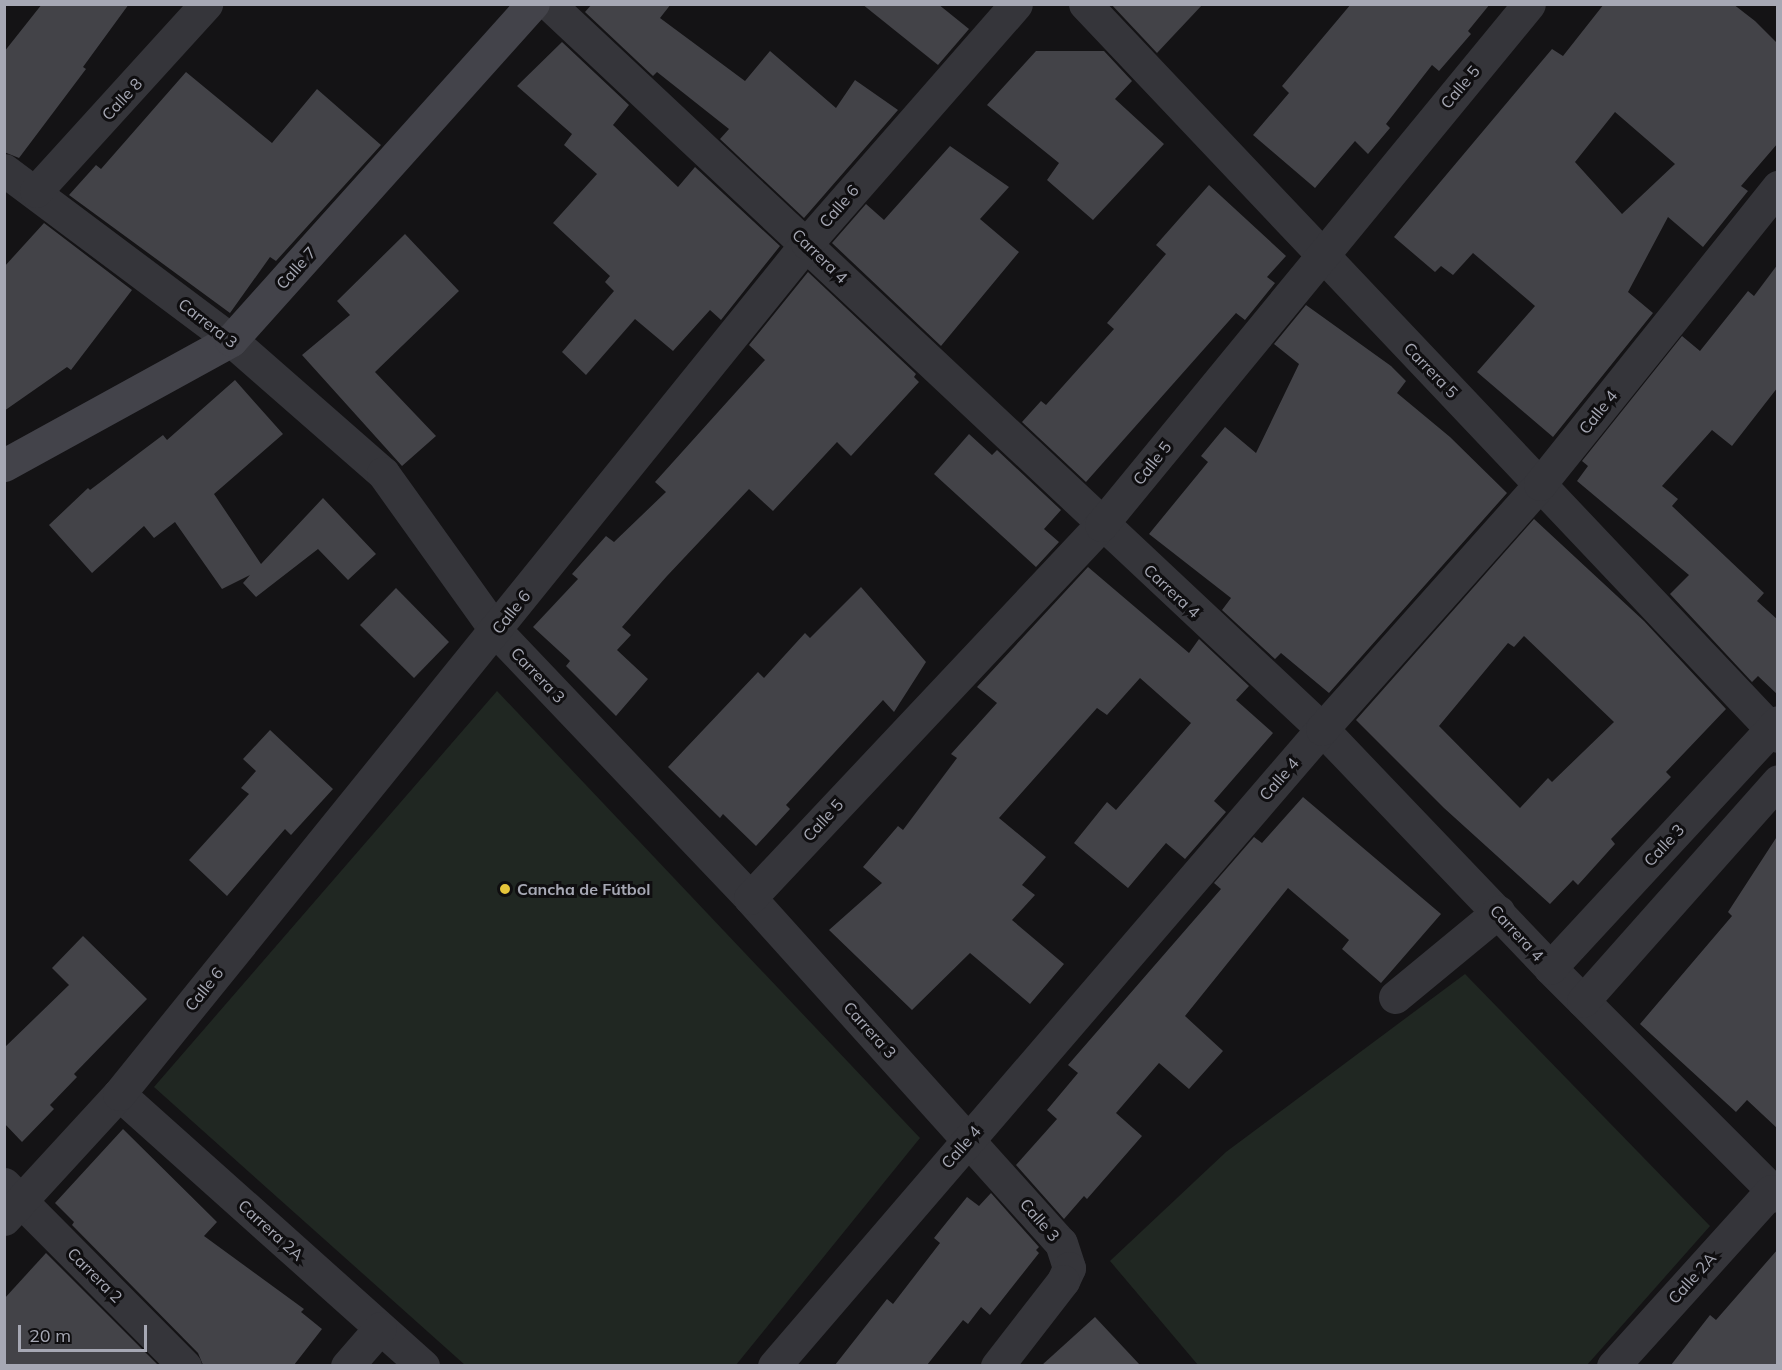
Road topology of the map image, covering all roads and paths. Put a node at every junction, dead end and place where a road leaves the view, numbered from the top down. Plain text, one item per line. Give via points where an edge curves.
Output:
1 (206, 4) edge
2 (533, 4) edge
3 (549, 4) edge
4 (1016, 4) edge
5 (1085, 4) edge
6 (1529, 4) edge
7 (4, 170) edge
8 (1778, 187) edge
9 (36, 191) junction
10 (807, 243) junction
11 (1320, 256) junction
12 (231, 340) junction
13 (4, 465) edge
14 (1540, 484) junction
15 (1101, 525) junction
16 (496, 631) junction
17 (1322, 729) junction
18 (1776, 729) edge
19 (1778, 781) edge
20 (750, 898) junction
21 (1498, 912) junction
22 (1550, 968) junction
23 (1395, 997) dead end
24 (1583, 1001) junction
25 (119, 1094) junction
26 (968, 1139) junction
27 (1774, 1193) edge
28 (10, 1202) edge
29 (380, 1328) junction
30 (185, 1365) edge
31 (347, 1365) edge
32 (423, 1365) edge
33 (774, 1365) edge
34 (997, 1365) edge
35 (1613, 1365) edge

1 - 9 street, Calle 8
2 - 12 street, Calle 7
3 - 10 street, Carrera 4
4 - 10 street, Calle 6
5 - 11 street, Carrera 5
6 - 11 street, Calle 5
7 - 9 street, Carrera 3
8 - 14 street, Calle 4
9 - 12 street, Carrera 3
10 - 15 street, Carrera 4
10 - 16 street, Calle 6
11 - 14 street, Carrera 5
11 - 15 street, Calle 5
12 - 13 street, Calle 7
12 - 16 street, Carrera 3 via 383,473
14 - 17 street, Calle 4
14 - 18 street, Carrera 5
15 - 17 street, Carrera 4
15 - 20 street, Calle 5
16 - 20 street, Carrera 3
16 - 25 street, Calle 6
17 - 21 street, Carrera 4
17 - 26 street, Calle 4
18 - 22 street, Calle 3
19 - 24 street
20 - 26 street, Carrera 3
21 - 22 street, Carrera 4
21 - 23 street
22 - 24 street, Carrera 4
24 - 27 street, Carrera 4
25 - 28 street, Calle 6
25 - 29 street, Carrera 2A
26 - 33 street, Calle 4
26 - 34 street, Calle 3 via 1061,1243 1069,1268 1056,1292
27 - 35 street, Calle 2A
28 - 30 street, Carrera 2
29 - 31 street
29 - 32 street, Carrera 2A

